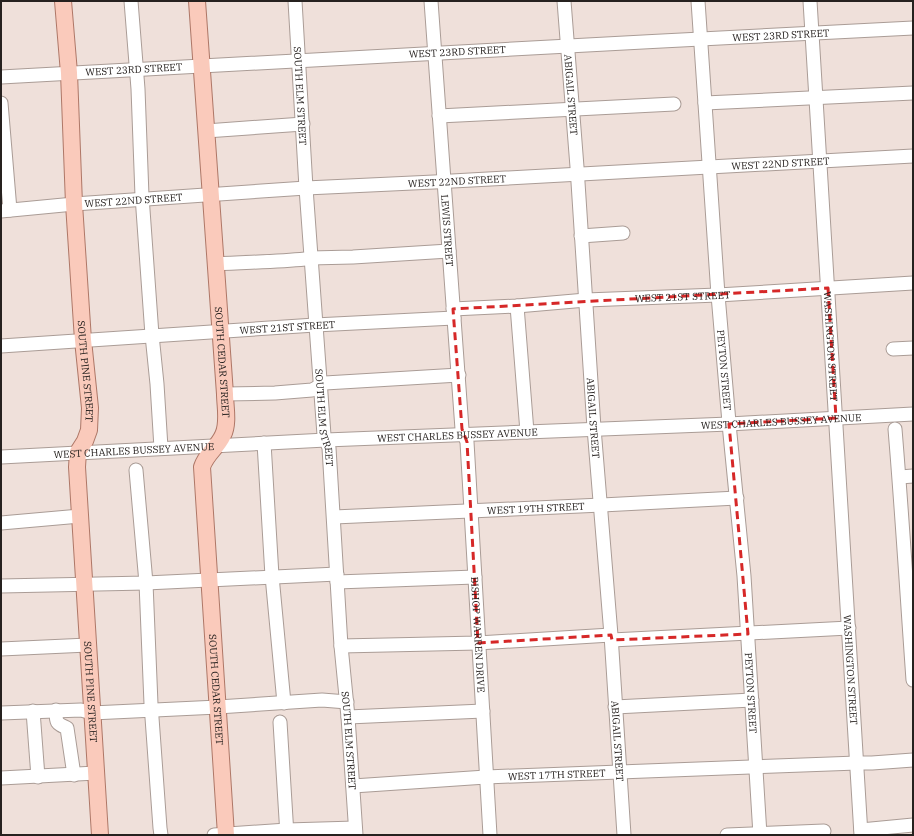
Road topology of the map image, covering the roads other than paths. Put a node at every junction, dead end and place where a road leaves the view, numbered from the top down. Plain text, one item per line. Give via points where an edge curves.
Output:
1 (63, 1) edge
2 (131, 1) edge
3 (197, 1) edge
4 (295, 1) edge
5 (431, 1) edge
6 (564, 1) edge
7 (698, 1) edge
8 (810, 1) edge
9 (913, 28) edge
10 (812, 33) junction
11 (701, 39) junction
12 (567, 46) junction
13 (435, 53) junction
14 (299, 59) junction
15 (202, 64) junction
16 (136, 68) junction
17 (69, 73) junction
18 (1, 77) edge
19 (913, 93) edge
20 (816, 97) junction
21 (1, 103) edge
22 (705, 103) junction
23 (674, 104) dead end
24 (572, 110) junction
25 (439, 116) junction
26 (303, 124) junction
27 (206, 131) junction
28 (913, 156) edge
29 (820, 160) junction
30 (710, 166) junction
31 (577, 174) junction
32 (444, 182) junction
33 (306, 188) junction
34 (211, 195) junction
35 (143, 199) junction
36 (74, 204) junction
37 (5, 210) edge
38 (623, 233) dead end
39 (581, 236) junction
40 (449, 251) junction
41 (310, 258) junction
42 (216, 264) junction
43 (913, 283) edge
44 (828, 288) junction
45 (718, 295) junction
46 (586, 300) junction
47 (517, 306) junction
48 (453, 314) junction
49 (315, 325) junction
50 (220, 331) junction
51 (152, 335) junction
52 (83, 340) junction
53 (1, 346) edge
54 (913, 348) edge
55 (893, 349) dead end
56 (458, 375) junction
57 (320, 385) junction
58 (225, 394) junction
59 (913, 414) edge
60 (836, 418) junction
61 (729, 424) junction
62 (594, 428) junction
63 (896, 429) dead end
64 (527, 432) junction
65 (465, 435) junction
66 (326, 440) junction
67 (264, 443) junction
68 (217, 445) junction
69 (161, 448) junction
70 (78, 452) junction
71 (1, 457) edge
72 (136, 470) dead end
73 (913, 476) edge
74 (900, 477) junction
75 (737, 498) junction
76 (602, 505) junction
77 (471, 511) junction
78 (80, 516) junction
79 (334, 517) junction
80 (1, 523) edge
81 (272, 576) junction
82 (475, 577) junction
83 (337, 578) junction
84 (209, 580) junction
85 (84, 583) junction
86 (146, 583) junction
87 (1, 586) edge
88 (849, 628) junction
89 (748, 634) junction
90 (612, 637) junction
91 (478, 643) junction
92 (88, 645) junction
93 (341, 646) junction
94 (1, 649) edge
95 (913, 680) edge
96 (752, 700) junction
97 (347, 702) junction
98 (284, 703) junction
99 (218, 707) junction
100 (615, 707) junction
101 (56, 710) junction
102 (152, 710) junction
103 (33, 711) junction
104 (483, 711) junction
105 (1, 713) edge
106 (92, 713) junction
107 (348, 716) junction
108 (280, 722) dead end
109 (913, 760) edge
110 (857, 763) junction
111 (756, 767) junction
112 (96, 773) junction
113 (621, 773) junction
114 (75, 775) junction
115 (38, 776) junction
116 (1, 778) edge
117 (486, 778) junction
118 (353, 786) junction
119 (913, 824) edge
120 (824, 831) dead end
121 (356, 832) edge
122 (287, 833) edge
123 (861, 833) edge
124 (100, 835) edge
125 (162, 835) edge
126 (222, 835) edge
127 (490, 835) edge
128 (624, 835) edge
129 (727, 835) edge
130 (760, 835) edge

1 - 17 main road, SOUTH PINE STREET
2 - 16 street
3 - 15 main road, SOUTH CEDAR STREET
4 - 14 street, SOUTH ELM STREET
5 - 13 street, LEWIS STREET
6 - 12 street, ABIGAIL STREET
7 - 11 street, PEYTON STREET
8 - 10 street, WASHINGTON STREET
9 - 10 street, WEST 23RD STREET
10 - 11 street, WEST 23RD STREET
10 - 20 street, WASHINGTON STREET
11 - 12 street, WEST 23RD STREET
11 - 22 street, PEYTON STREET
12 - 13 street, WEST 23RD STREET
12 - 24 street, ABIGAIL STREET
13 - 14 street, WEST 23RD STREET
13 - 25 street, LEWIS STREET
14 - 15 street, WEST 23RD STREET
14 - 26 street, SOUTH ELM STREET
15 - 16 street, WEST 23RD STREET
15 - 27 main road, SOUTH CEDAR STREET
16 - 17 street, WEST 23RD STREET
16 - 35 street
17 - 18 street, WEST 23RD STREET
17 - 36 main road, SOUTH PINE STREET
19 - 20 street
20 - 22 street
20 - 29 street, WASHINGTON STREET
21 - 37 street
22 - 30 street, PEYTON STREET
23 - 24 street
24 - 25 street
24 - 31 street, ABIGAIL STREET
25 - 32 street, LEWIS STREET
26 - 27 street
26 - 33 street, SOUTH ELM STREET
27 - 34 main road, SOUTH CEDAR STREET
28 - 29 street, WEST 22ND STREET
29 - 30 street, WEST 22ND STREET
29 - 44 street, WASHINGTON STREET
30 - 31 street, WEST 22ND STREET
30 - 45 street, PEYTON STREET
31 - 32 street, WEST 22ND STREET
31 - 39 street, ABIGAIL STREET
32 - 33 street, WEST 22ND STREET
32 - 40 street, LEWIS STREET
33 - 34 street, WEST 22ND STREET
33 - 41 street, SOUTH ELM STREET
34 - 35 street, WEST 22ND STREET
34 - 42 main road, SOUTH CEDAR STREET
35 - 36 street, WEST 22ND STREET
35 - 51 street
36 - 37 street, WEST 22ND STREET
36 - 52 main road, SOUTH PINE STREET
38 - 39 street
39 - 46 street, ABIGAIL STREET
40 - 41 street
40 - 48 street, LEWIS STREET
41 - 42 street
41 - 49 street, SOUTH ELM STREET
42 - 50 main road, SOUTH CEDAR STREET
43 - 44 street, WEST 21ST STREET
44 - 45 street, WEST 21ST STREET
44 - 60 street, WASHINGTON STREET
45 - 46 street, WEST 21ST STREET
45 - 61 street, PEYTON STREET
46 - 47 street, WEST 21ST STREET
46 - 62 street, ABIGAIL STREET
47 - 48 street, WEST 21ST STREET
47 - 64 street
48 - 49 street, WEST 21ST STREET
48 - 56 street, LEWIS STREET
49 - 50 street, WEST 21ST STREET
49 - 57 street, SOUTH ELM STREET
50 - 51 street, WEST 21ST STREET
50 - 58 main road, SOUTH CEDAR STREET
51 - 52 street, WEST 21ST STREET
51 - 69 street
52 - 53 street, WEST 21ST STREET
52 - 70 main road, SOUTH PINE STREET via 90,418 88,434
54 - 55 street
56 - 57 street
56 - 65 street, LEWIS STREET via 462,429
57 - 58 street via 312,390
57 - 66 street, SOUTH ELM STREET
58 - 68 main road, SOUTH CEDAR STREET via 226,428
59 - 60 street, WEST CHARLES BUSSEY AVENUE
60 - 61 street, WEST CHARLES BUSSEY AVENUE
60 - 88 street, WASHINGTON STREET
61 - 62 street, WEST CHARLES BUSSEY AVENUE
61 - 75 street, PEYTON STREET
62 - 64 street, WEST CHARLES BUSSEY AVENUE
62 - 76 street, ABIGAIL STREET
63 - 74 street
64 - 65 street, WEST CHARLES BUSSEY AVENUE
65 - 66 street, WEST CHARLES BUSSEY AVENUE
65 - 77 street, BISHOP WARREN DRIVE
66 - 67 street, WEST CHARLES BUSSEY AVENUE
66 - 79 street, SOUTH ELM STREET via 329,448
67 - 68 street, WEST CHARLES BUSSEY AVENUE
67 - 81 street
68 - 69 street, WEST CHARLES BUSSEY AVENUE
68 - 84 main road, SOUTH CEDAR STREET via 204,460 202,467
69 - 70 street, WEST CHARLES BUSSEY AVENUE
70 - 71 street, WEST CHARLES BUSSEY AVENUE
70 - 78 main road, SOUTH PINE STREET
72 - 86 street
73 - 74 street
74 - 95 street
75 - 76 street, WEST 19TH STREET
75 - 89 street, PEYTON STREET
76 - 77 street, WEST 19TH STREET
76 - 90 street, ABIGAIL STREET
77 - 79 street, WEST 19TH STREET
77 - 82 street, BISHOP WARREN DRIVE
78 - 80 street
78 - 85 main road, SOUTH PINE STREET
79 - 83 street, SOUTH ELM STREET
81 - 83 street
81 - 84 street
81 - 98 street
82 - 83 street
82 - 91 street, BISHOP WARREN DRIVE
83 - 93 street, SOUTH ELM STREET
84 - 86 street
84 - 99 main road, SOUTH CEDAR STREET
85 - 86 street
85 - 87 street
85 - 92 main road, SOUTH PINE STREET
86 - 102 street
88 - 89 street
88 - 110 street, WASHINGTON STREET
89 - 90 street
89 - 96 street, PEYTON STREET
90 - 91 street
90 - 100 street, ABIGAIL STREET
91 - 93 street
91 - 104 street, BISHOP WARREN DRIVE
92 - 94 street
92 - 106 main road, SOUTH PINE STREET
93 - 97 street, SOUTH ELM STREET
96 - 100 street
96 - 111 street, PEYTON STREET
97 - 98 street via 322,700
97 - 107 street, SOUTH ELM STREET
98 - 99 street
99 - 102 street
99 - 126 main road, SOUTH CEDAR STREET
100 - 113 street, ABIGAIL STREET
101 - 103 street
101 - 106 street via 81,710
101 - 114 street via 56,721 60,726 67,728
102 - 106 street
102 - 125 street
103 - 105 street
103 - 115 street
104 - 107 street
104 - 117 street, BISHOP WARREN DRIVE
106 - 112 main road, SOUTH PINE STREET
107 - 118 street, SOUTH ELM STREET
108 - 122 street
109 - 110 street, WEST 17TH STREET
110 - 111 street, WEST 17TH STREET
110 - 123 street, WASHINGTON STREET
111 - 113 street, WEST 17TH STREET
111 - 130 street, PEYTON STREET
112 - 114 street
112 - 124 main road, SOUTH PINE STREET
113 - 117 street, WEST 17TH STREET
113 - 128 street, ABIGAIL STREET
114 - 115 street
115 - 116 street
117 - 118 street, WEST 17TH STREET
117 - 127 street, BISHOP WARREN DRIVE
118 - 121 street, SOUTH ELM STREET
119 - 123 street
120 - 130 street
121 - 122 street
122 - 126 street
129 - 130 street

